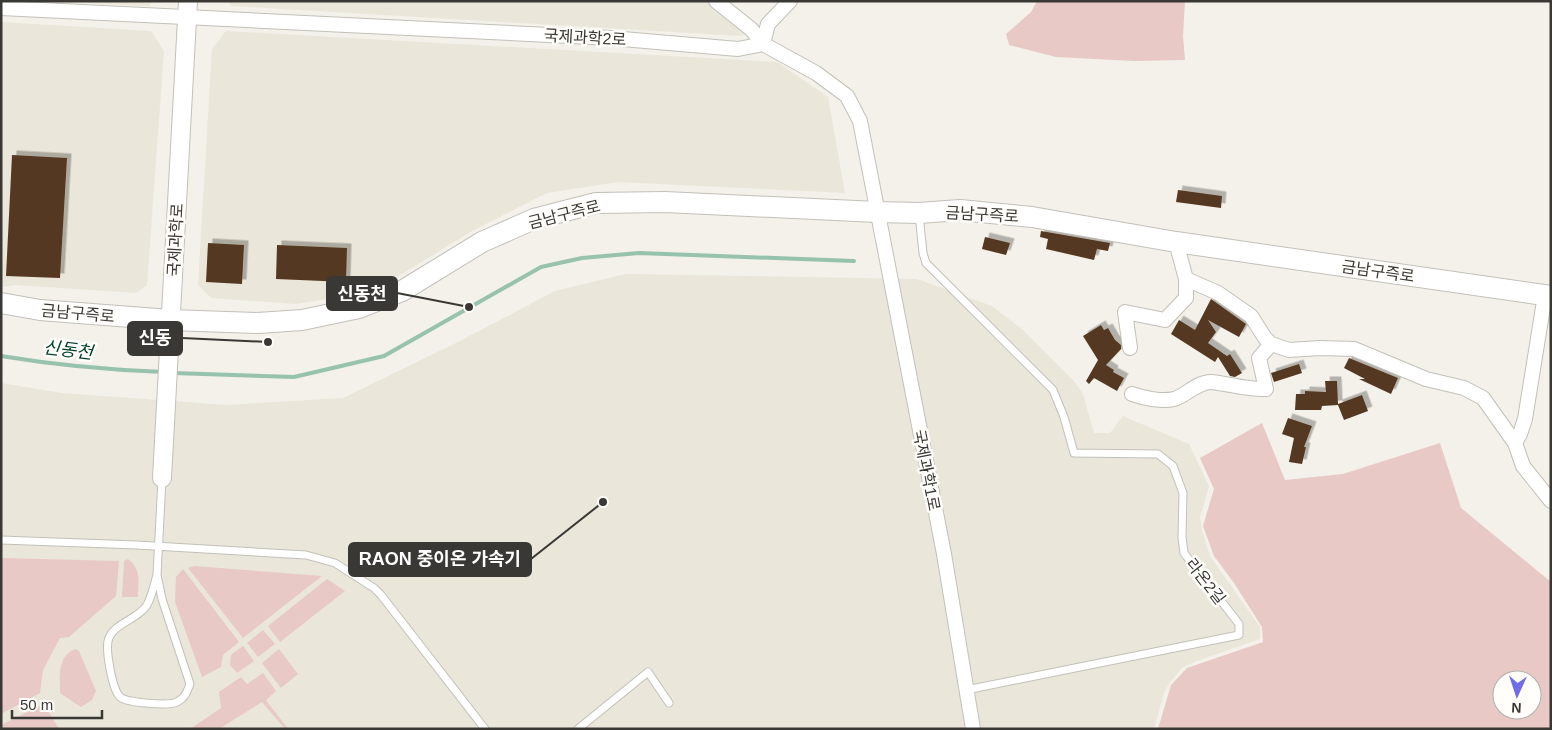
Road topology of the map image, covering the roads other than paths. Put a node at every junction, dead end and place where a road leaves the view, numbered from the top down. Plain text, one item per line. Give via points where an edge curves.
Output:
1 (716, 1) edge
2 (790, 1) edge
3 (1, 8) edge
4 (187, 9) edge
5 (763, 44) junction
6 (876, 212) junction
7 (919, 213) junction
8 (1176, 242) junction
9 (1186, 279) junction
10 (1548, 295) edge
11 (1, 303) edge
12 (170, 320) junction
13 (1272, 344) junction
14 (1130, 348) dead end
15 (1132, 394) dead end
16 (1515, 443) junction
17 (162, 478) joint
18 (1551, 500) edge
19 (1, 540) edge
20 (160, 546) junction
21 (157, 575) junction
22 (966, 690) junction
23 (668, 703) dead end
24 (485, 729) edge
25 (578, 729) edge
26 (973, 729) edge

1 - 5 street via 751,29
2 - 5 street via 768,24
3 - 4 street, 국제과학2로
4 - 5 street, 국제과학2로 via 738,48
4 - 12 street, 국제과학로
5 - 6 street via 816,73 847,96 860,120
6 - 7 main road, 금남구즉로
6 - 12 main road, 금남구즉로 via 665,202 596,203 534,219 482,242 402,291 359,308 302,320 258,323
6 - 22 street, 국제과학1로 via 944,554
7 - 8 main road, 금남구즉로 via 960,210 1032,217
7 - 22 lane, 라온2길 via 926,263 1053,390 1074,453 1158,454 1173,466 1183,492 1184,553 1239,624 1240,635
8 - 9 street
8 - 10 main road, 금남구즉로
9 - 13 street via 1218,293 1251,316
9 - 14 street via 1186,298 1165,320 1125,312
10 - 16 street via 1525,419
11 - 12 main road, 금남구즉로 via 40,310
12 - 17 street, 국제과학로
13 - 15 street via 1259,358 1266,389 1210,382 1174,399
13 - 16 street via 1289,350 1354,349 1426,379 1464,388 1483,398
16 - 18 street via 1523,466
17 - 20 lane
19 - 20 lane
20 - 21 lane
20 - 24 lane via 306,555 335,562 381,595
21 - 21 lane via 146,605 136,616 115,629 109,639 108,651 116,689 127,701 176,702 186,696 190,684
22 - 26 street, 국제과학1로
23 - 25 lane via 648,672

